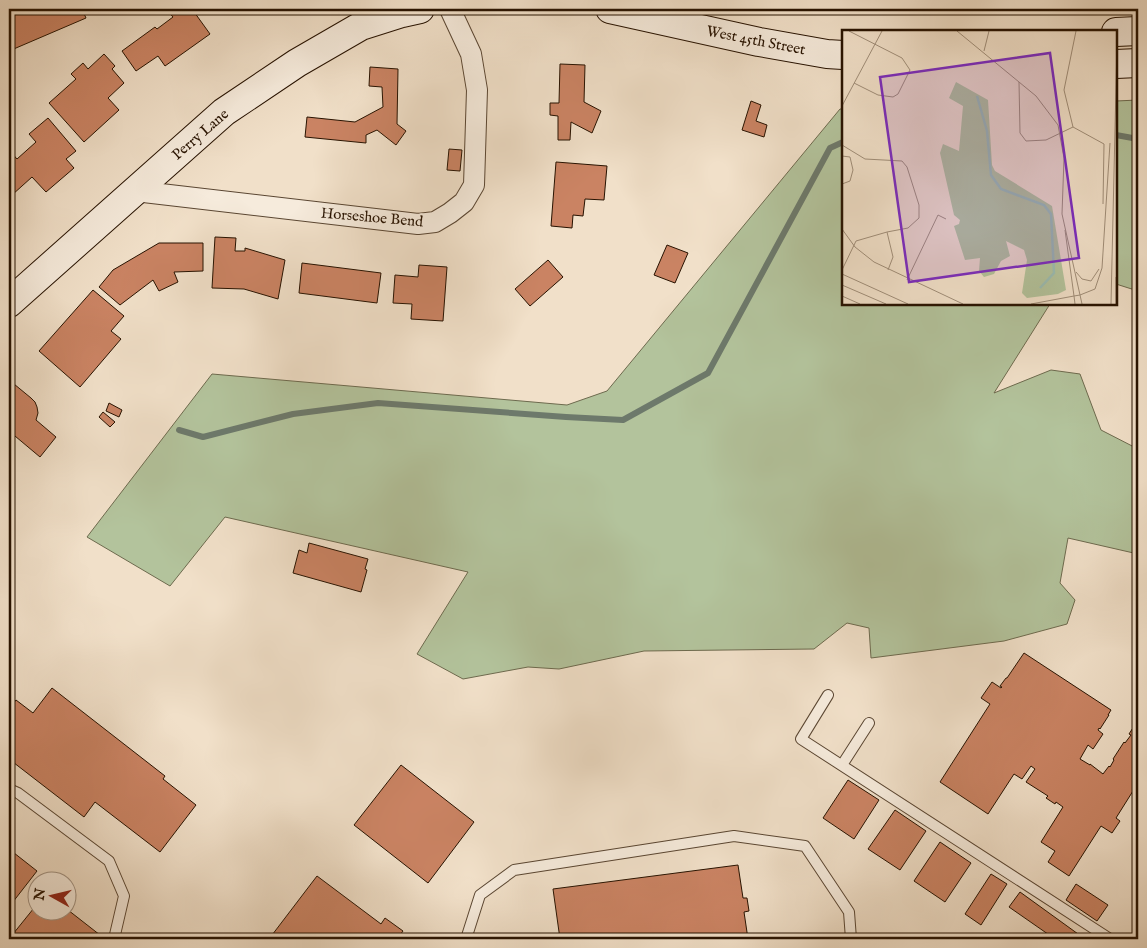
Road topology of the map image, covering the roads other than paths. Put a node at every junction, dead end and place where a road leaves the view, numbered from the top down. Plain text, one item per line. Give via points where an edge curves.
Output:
1 (420, 9) edge
2 (450, 9) edge
3 (610, 9) edge
4 (359, 18) edge
5 (1138, 31) edge
6 (1117, 32) edge
7 (842, 55) edge
8 (1138, 63) edge
9 (1117, 64) edge
10 (135, 191) junction
11 (9, 303) edge
12 (828, 695) dead end
13 (870, 723) dead end
14 (842, 765) junction
15 (9, 789) edge
16 (114, 939) edge
17 (466, 939) edge
18 (850, 939) edge
19 (1110, 939) edge

1 - 4 street, Perry Lane
2 - 10 street, Horseshoe Bend via 470,54 477,90 474,185 464,202 435,222 418,224
3 - 7 street, West 45th Street via 760,42
4 - 10 street, Perry Lane via 224,112
5 - 6 street
8 - 9 street
10 - 11 street, Perry Lane
12 - 14 lane via 801,739
13 - 14 lane
14 - 19 lane
15 - 16 lane via 18,792 109,861 124,896
17 - 18 lane via 480,895 514,870 734,836 805,846 849,912

